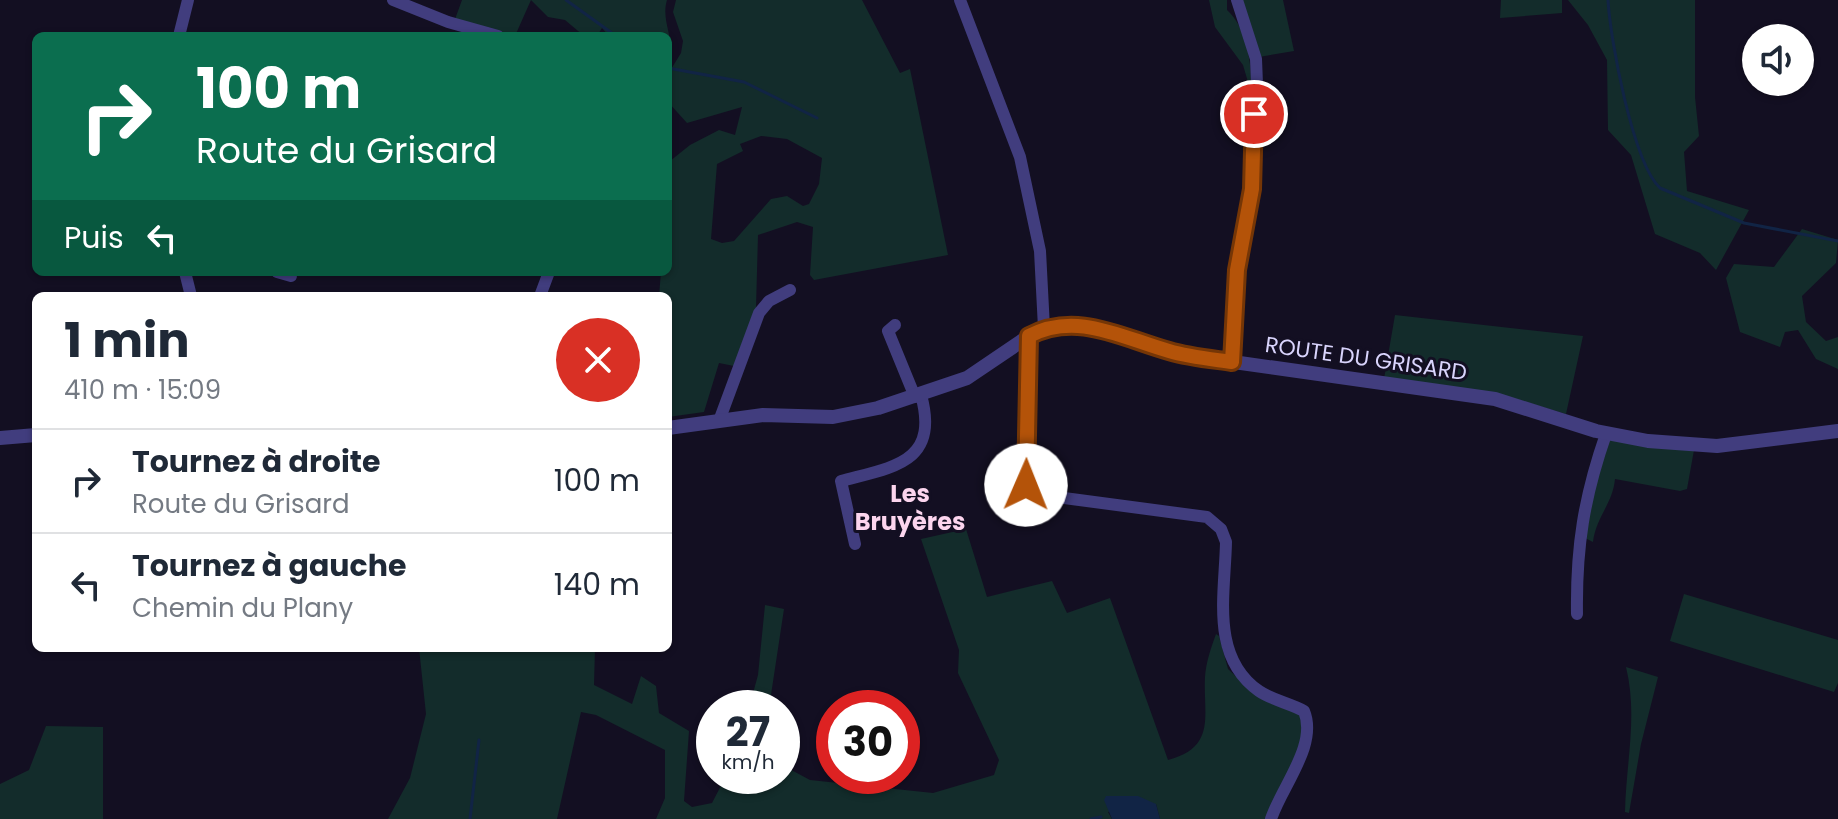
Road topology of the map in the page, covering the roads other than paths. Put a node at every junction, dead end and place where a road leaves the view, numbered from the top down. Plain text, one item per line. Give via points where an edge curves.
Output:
1 (188, 0) edge
2 (393, 0) edge
3 (960, 0) edge
4 (1237, 0) edge
5 (180, 32) edge
6 (484, 32) edge
7 (790, 290) dead end
8 (895, 325) dead end
9 (1044, 328) junction
10 (1029, 336) junction
11 (1232, 362) junction
12 (918, 396) junction
13 (719, 421) junction
14 (672, 427) edge
15 (1838, 431) edge
16 (1606, 434) junction
17 (32, 435) edge
18 (0, 438) edge
19 (855, 544) dead end
20 (1577, 614) dead end
21 (1271, 819) edge

1 - 5 street
2 - 6 street
3 - 9 street via 1020,157 1040,251
4 - 11 street via 1256,59 1257,84 1252,189 1237,270
7 - 13 street via 759,313
8 - 12 street via 888,331
9 - 10 street, ROUTE DU GRISARD
9 - 11 street, ROUTE DU GRISARD via 1090,326 1173,352
10 - 12 street, ROUTE DU GRISARD via 967,378
10 - 21 street via 1026,485 1034,494 1207,517 1221,529 1226,542 1227,653 1244,680 1304,711 1309,723
11 - 16 street, ROUTE DU GRISARD via 1495,399
12 - 13 street, ROUTE DU GRISARD via 833,417 763,415
12 - 19 street via 926,431 913,456 896,467 841,481
13 - 14 street, ROUTE DU GRISARD
15 - 16 street, ROUTE DU GRISARD via 1717,446
16 - 20 street via 1582,513
17 - 18 street

